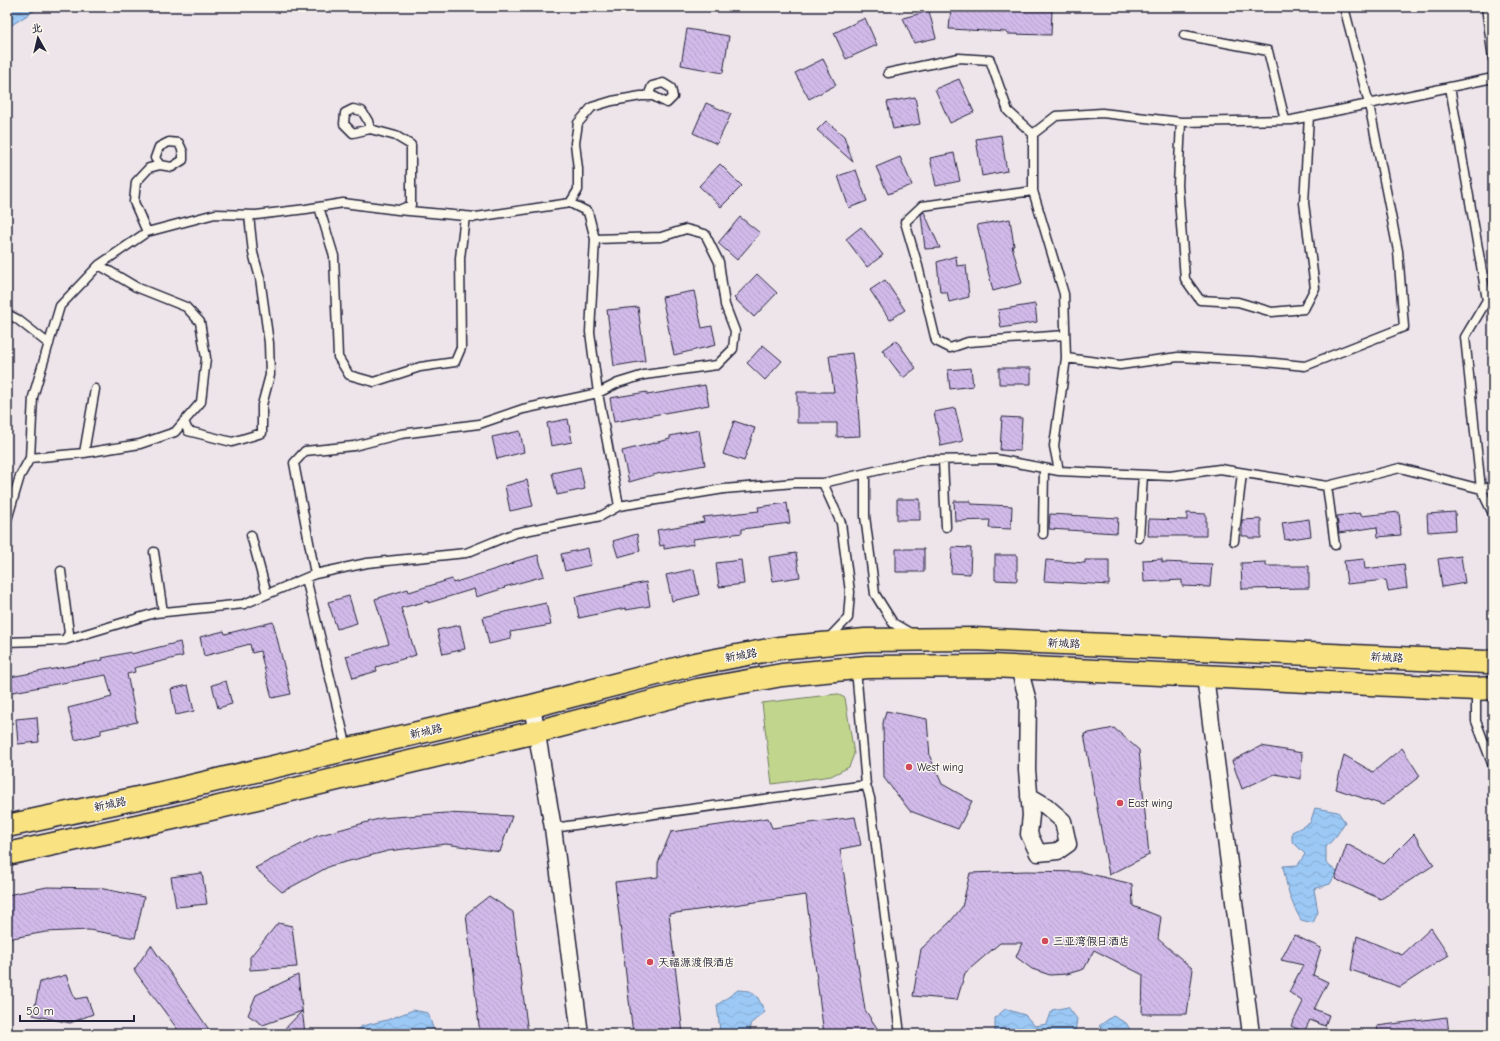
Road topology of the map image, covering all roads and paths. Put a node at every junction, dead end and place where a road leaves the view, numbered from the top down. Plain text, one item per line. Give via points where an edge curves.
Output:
1 (1344, 7) edge
2 (1486, 7) edge
3 (1184, 35) dead end
4 (1493, 59) edge
5 (888, 73) dead end
6 (1493, 78) edge
7 (1450, 87) junction
8 (648, 96) dead end
9 (1369, 104) junction
10 (1309, 116) junction
11 (1285, 120) junction
12 (1181, 122) junction
13 (370, 129) dead end
14 (1033, 134) junction
15 (160, 165) dead end
16 (1033, 191) junction
17 (570, 203) junction
18 (319, 207) junction
19 (398, 210) junction
20 (249, 215) junction
21 (465, 216) junction
22 (147, 232) junction
23 (595, 239) junction
24 (99, 265) junction
25 (1490, 301) edge
26 (7, 314) edge
27 (1065, 335) junction
28 (49, 344) junction
29 (1066, 358) junction
30 (95, 388) dead end
31 (598, 393) junction
32 (184, 421) junction
33 (84, 453) junction
34 (30, 458) junction
35 (943, 460) junction
36 (1044, 468) junction
37 (1059, 471) junction
38 (1242, 473) junction
39 (865, 474) junction
40 (1143, 475) junction
41 (823, 483) junction
42 (1327, 486) junction
43 (1493, 487) edge
44 (1481, 489) junction
45 (619, 506) junction
46 (1493, 514) edge
47 (7, 520) edge
48 (946, 526) dead end
49 (1043, 534) dead end
50 (251, 535) dead end
51 (1139, 538) dead end
52 (1234, 541) dead end
53 (1335, 545) dead end
54 (154, 552) dead end
55 (61, 570) dead end
56 (315, 574) junction
57 (306, 578) junction
58 (267, 594) junction
59 (164, 612) junction
60 (922, 639) junction
61 (65, 640) junction
62 (7, 641) edge
63 (824, 644) junction
64 (1493, 661) edge
65 (856, 668) junction
66 (1019, 668) junction
67 (1205, 676) junction
68 (1484, 688) edge
69 (532, 706) junction
70 (536, 732) junction
71 (348, 749) junction
72 (1493, 766) edge
73 (866, 785) junction
74 (1029, 796) dead end
75 (7, 826) edge
76 (553, 828) junction
77 (7, 854) edge
78 (580, 1034) edge
79 (900, 1034) edge
80 (1251, 1034) edge

1 - 9 lane
2 - 4 lane
3 - 11 lane via 1268,51
5 - 14 lane via 960,58 990,60 1008,111
6 - 7 lane
7 - 9 lane
7 - 25 lane
8 - 17 lane via 612,100 592,107 578,123 575,143 578,190
9 - 10 lane
9 - 29 lane via 1398,251 1404,327 1305,366 1178,357 1120,365
10 - 11 lane
10 - 12 lane via 1304,203 1315,288 1304,309 1272,312 1238,302 1200,300 1185,279 1178,185
11 - 12 lane
12 - 14 lane via 1102,112 1056,116
13 - 19 lane via 396,136 411,145 411,205
14 - 16 lane
15 - 22 lane via 149,168 136,182 134,202
16 - 27 lane via 1064,294
16 - 27 lane via 922,206 905,222 936,341 950,348 968,342
17 - 21 lane via 476,217
17 - 23 lane via 588,212
18 - 19 lane via 343,203
18 - 20 lane
18 - 21 lane via 334,256 338,357 350,375 374,382 420,367 455,362 461,348 460,258
19 - 21 lane
20 - 22 lane via 215,214
20 - 32 lane via 269,343 270,375 262,405 262,433 232,442 188,431
22 - 24 lane
23 - 31 lane via 590,332
23 - 31 lane via 661,237 686,229 704,234 719,262 725,305 735,331 733,349 717,365 644,375 618,383
24 - 28 lane via 60,306
24 - 32 lane via 136,287 186,307 200,322 206,358 201,402
25 - 44 lane via 1464,337
26 - 28 lane
27 - 29 lane
28 - 34 lane via 33,397
29 - 37 lane via 1054,446
30 - 33 lane
31 - 45 lane
31 - 56 lane via 523,409 479,424 401,434 354,446 305,451 294,463
32 - 33 lane via 175,432 140,444
33 - 34 lane
34 - 47 lane via 20,476
35 - 36 lane via 996,459
35 - 39 lane via 923,460
35 - 48 lane
36 - 37 lane
36 - 49 lane
37 - 40 lane
38 - 40 lane via 1220,469 1170,476
38 - 42 lane
38 - 52 lane
39 - 41 lane
39 - 60 lane via 864,516 875,594 893,623
40 - 51 lane
41 - 45 lane via 724,489
41 - 63 lane via 841,523 850,592 848,618
42 - 44 lane via 1400,468
42 - 53 lane
43 - 44 lane
44 - 46 lane
45 - 56 lane via 601,516 515,532 466,553 367,563
50 - 58 lane
54 - 59 lane
55 - 61 lane via 69,633
56 - 57 lane
57 - 58 lane
57 - 71 lane
58 - 59 lane via 244,604
59 - 61 lane
60 - 63 main road, 新城路
60 - 64 main road, 新城路 via 974,639
61 - 62 lane
63 - 69 main road, 新城路 via 779,648 696,664
65 - 66 main road
65 - 70 main road via 782,675 698,690
65 - 73 lane
66 - 67 main road
66 - 74 street via 1028,701
67 - 68 main road
67 - 80 street
68 - 72 lane via 1476,721
69 - 70 street
69 - 71 main road, 新城路
70 - 76 street
70 - 77 main road via 173,818
71 - 75 main road, 新城路
73 - 76 lane
73 - 79 lane via 870,798
76 - 78 street

